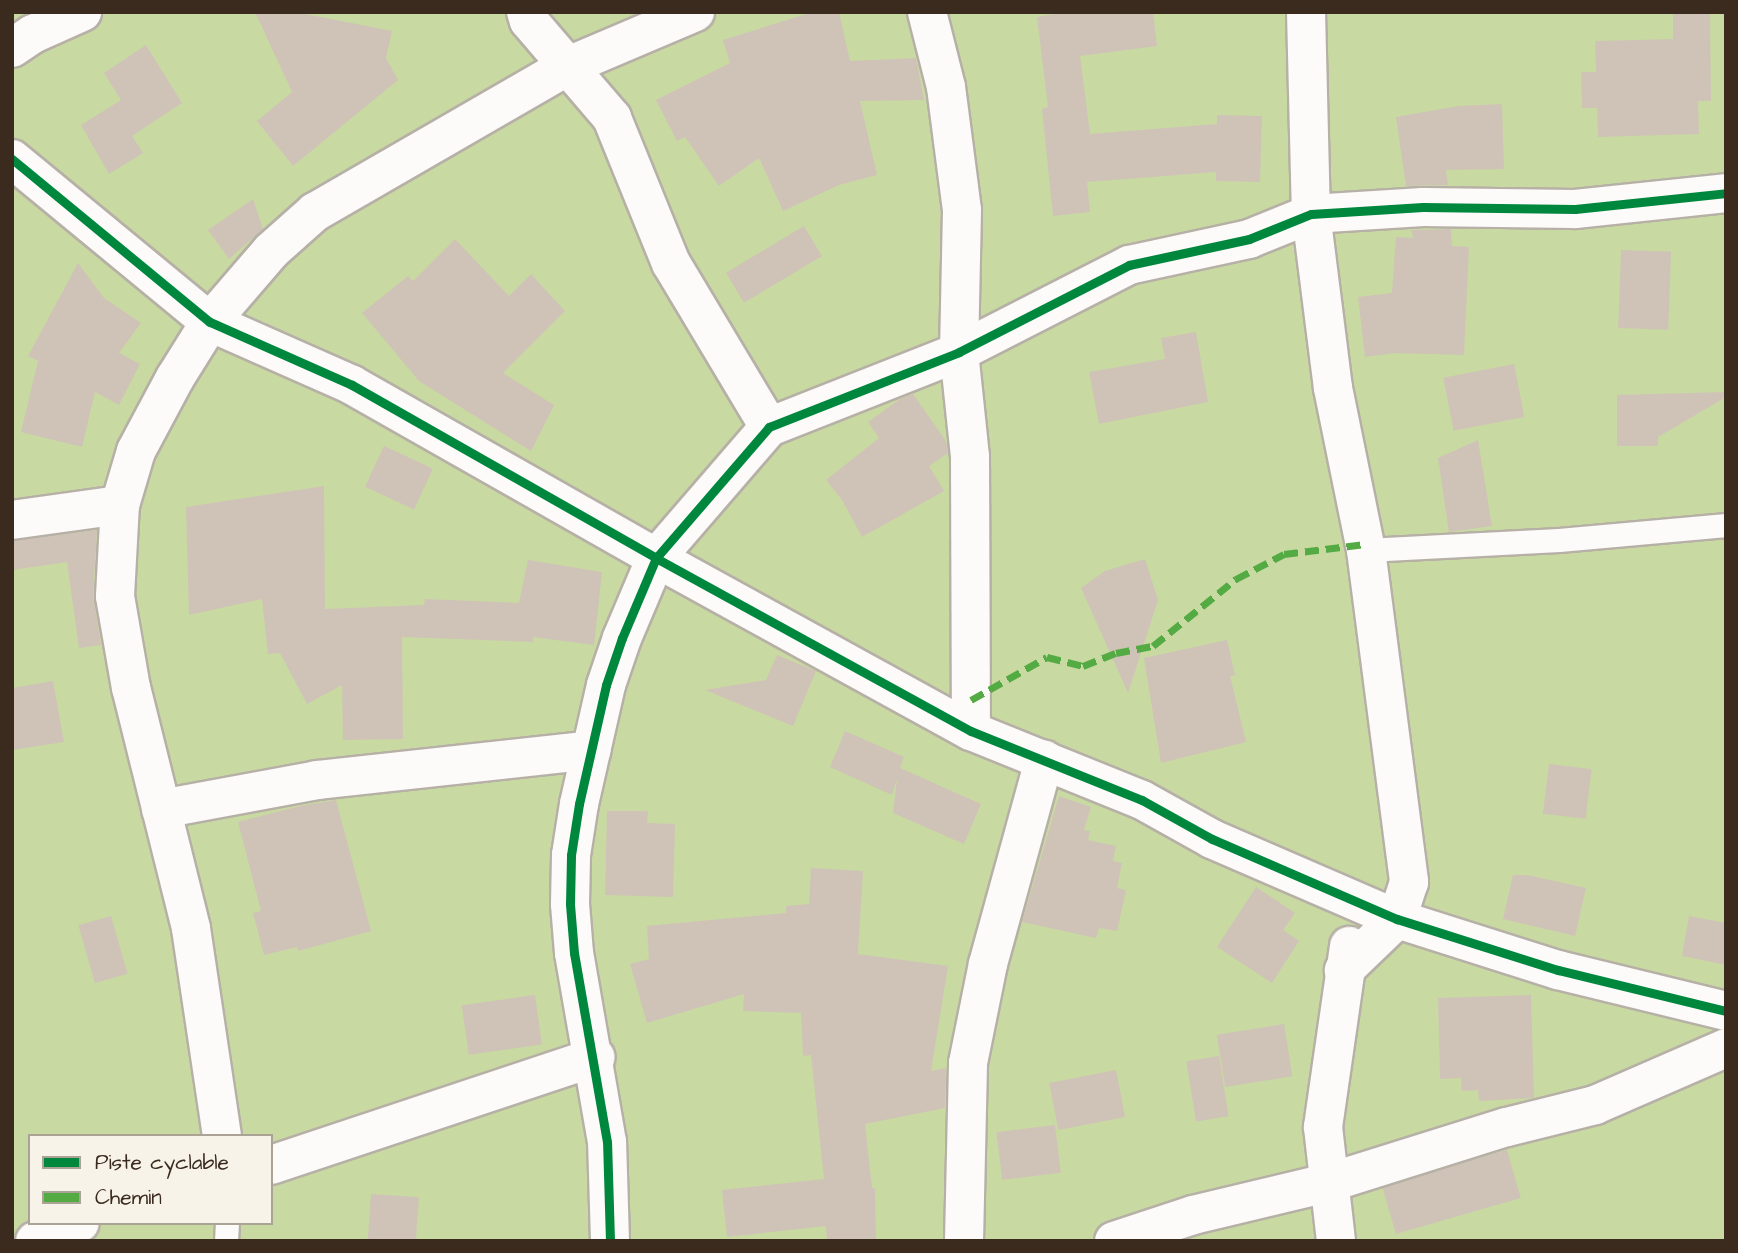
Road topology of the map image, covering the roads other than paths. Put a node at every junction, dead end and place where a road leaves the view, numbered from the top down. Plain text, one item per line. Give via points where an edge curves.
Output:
1 (82, 12) edge
2 (526, 12) edge
3 (695, 12) edge
4 (927, 12) edge
5 (1306, 12) edge
6 (12, 48) edge
7 (568, 66) junction
8 (12, 159) edge
9 (1726, 193) edge
10 (1311, 214) junction
11 (210, 322) junction
12 (959, 352) junction
13 (769, 427) junction
14 (120, 505) junction
15 (12, 520) edge
16 (1726, 525) edge
17 (1366, 550) junction
18 (656, 558) junction
19 (971, 731) junction
20 (590, 750) junction
21 (1044, 760) junction
22 (161, 809) junction
23 (1356, 902) junction
24 (1398, 919) junction
25 (1344, 970) junction
26 (1726, 1011) edge
27 (1726, 1048) edge
28 (595, 1058) junction
29 (222, 1134) edge
30 (273, 1164) edge
31 (1331, 1182) junction
32 (75, 1225) edge
33 (35, 1241) edge
34 (610, 1241) edge
35 (964, 1241) edge
36 (1114, 1241) edge
37 (1336, 1241) edge

1 - 6 street
2 - 7 street
3 - 7 street
4 - 12 street via 946,87 962,210
5 - 10 street
7 - 11 street via 315,212 271,251
7 - 13 street via 612,118 671,263
8 - 11 street
9 - 10 street via 1575,209 1423,207
10 - 12 street via 1249,239 1129,265
10 - 17 street via 1333,388
11 - 14 street via 136,451
11 - 18 street via 352,385
12 - 13 street
12 - 19 street via 970,457
13 - 18 street
14 - 15 street
14 - 22 street via 115,596 131,688
16 - 17 lane
17 - 24 street via 1409,881
18 - 19 street
18 - 20 street via 622,638
19 - 21 street
20 - 22 street via 317,780
20 - 28 street via 571,855 570,904 574,953
21 - 23 street via 1142,800 1212,839
21 - 35 street via 988,964 968,1063
22 - 29 street via 191,928
23 - 24 street
23 - 25 street
24 - 25 street
24 - 26 street via 1558,970
25 - 31 street via 1322,1127
27 - 31 street via 1595,1105
28 - 30 street
28 - 34 street via 607,1142
31 - 36 street via 1193,1215
31 - 37 street
32 - 33 street

